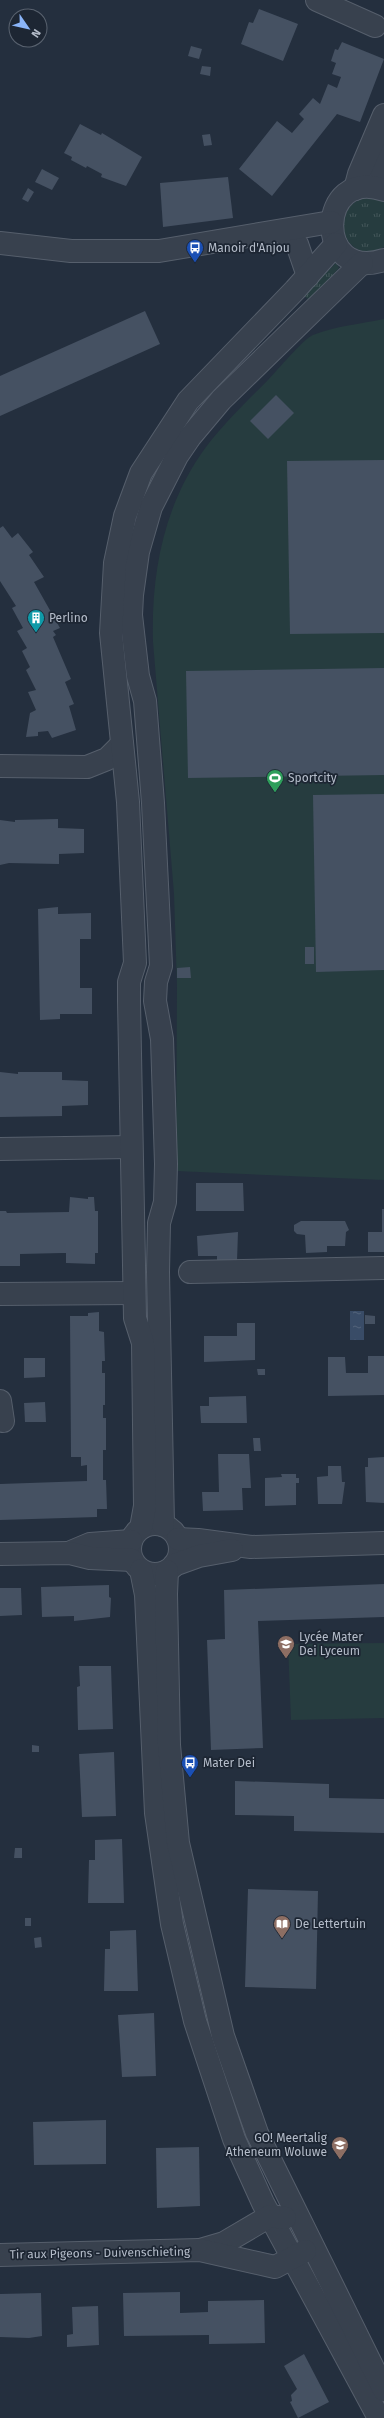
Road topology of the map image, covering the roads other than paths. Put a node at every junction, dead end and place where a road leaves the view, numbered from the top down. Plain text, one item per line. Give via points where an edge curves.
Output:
1 (318, 0) edge
2 (381, 29) edge
3 (384, 115) edge
4 (384, 144) edge
5 (384, 183) edge
6 (355, 189) junction
7 (384, 190) edge
8 (331, 222) junction
9 (281, 231) junction
10 (0, 242) edge
11 (336, 244) junction
12 (384, 260) edge
13 (362, 262) junction
14 (308, 276) junction
15 (122, 744) junction
16 (0, 766) edge
17 (131, 1147) junction
18 (0, 1148) edge
19 (384, 1268) edge
20 (190, 1272) dead end
21 (134, 1293) junction
22 (0, 1294) edge
23 (170, 1532) junction
24 (384, 1543) edge
25 (251, 1547) junction
26 (136, 1550) junction
27 (0, 1554) edge
28 (171, 1568) junction
29 (270, 2216) junction
30 (298, 2219) junction
31 (312, 2247) junction
32 (200, 2250) junction
33 (0, 2255) edge
34 (293, 2258) junction
35 (384, 2390) edge
36 (380, 2418) edge

1 - 2 street
3 - 6 street
4 - 5 street via 381,174
6 - 7 street via 366,187
6 - 8 street via 338,203
8 - 9 street
8 - 11 street
9 - 10 street via 159,251 71,250
9 - 14 street via 297,244
11 - 13 street via 343,253
11 - 14 street
12 - 13 street
13 - 23 street via 221,400 190,437 168,471 151,507 138,552 132,595 132,627 145,709 153,803 161,966 156,982 155,1001 162,1039 166,1164 165,1202 159,1223 158,1272
14 - 15 street via 188,401 141,473 131,498 115,563 112,600 111,633
15 - 16 street via 107,759 87,767
15 - 17 street via 128,802 135,963 129,982
17 - 18 street
17 - 21 street
19 - 20 street
21 - 22 street
21 - 26 street via 135,1318 143,1343 144,1506
23 - 25 street via 198,1540
23 - 26 street via 156,1524
23 - 28 street via 179,1553
24 - 25 street
25 - 28 street via 199,1556
26 - 27 street via 90,1544 70,1553
26 - 28 street via 149,1573 158,1574
26 - 29 street via 146,1595 156,1813 172,1924 195,2021 230,2125
28 - 30 street via 166,1594 169,1745 178,1843 223,2036 257,2134
29 - 30 street
29 - 32 street, Tir aux Pigeons - Duivenschieting via 224,2243
29 - 34 street
30 - 31 street
31 - 34 street, Tir aux Pigeons - Duivenschieting
31 - 35 street
32 - 33 street, Tir aux Pigeons - Duivenschieting
32 - 34 street, Tir aux Pigeons - Duivenschieting via 275,2267
34 - 36 street

